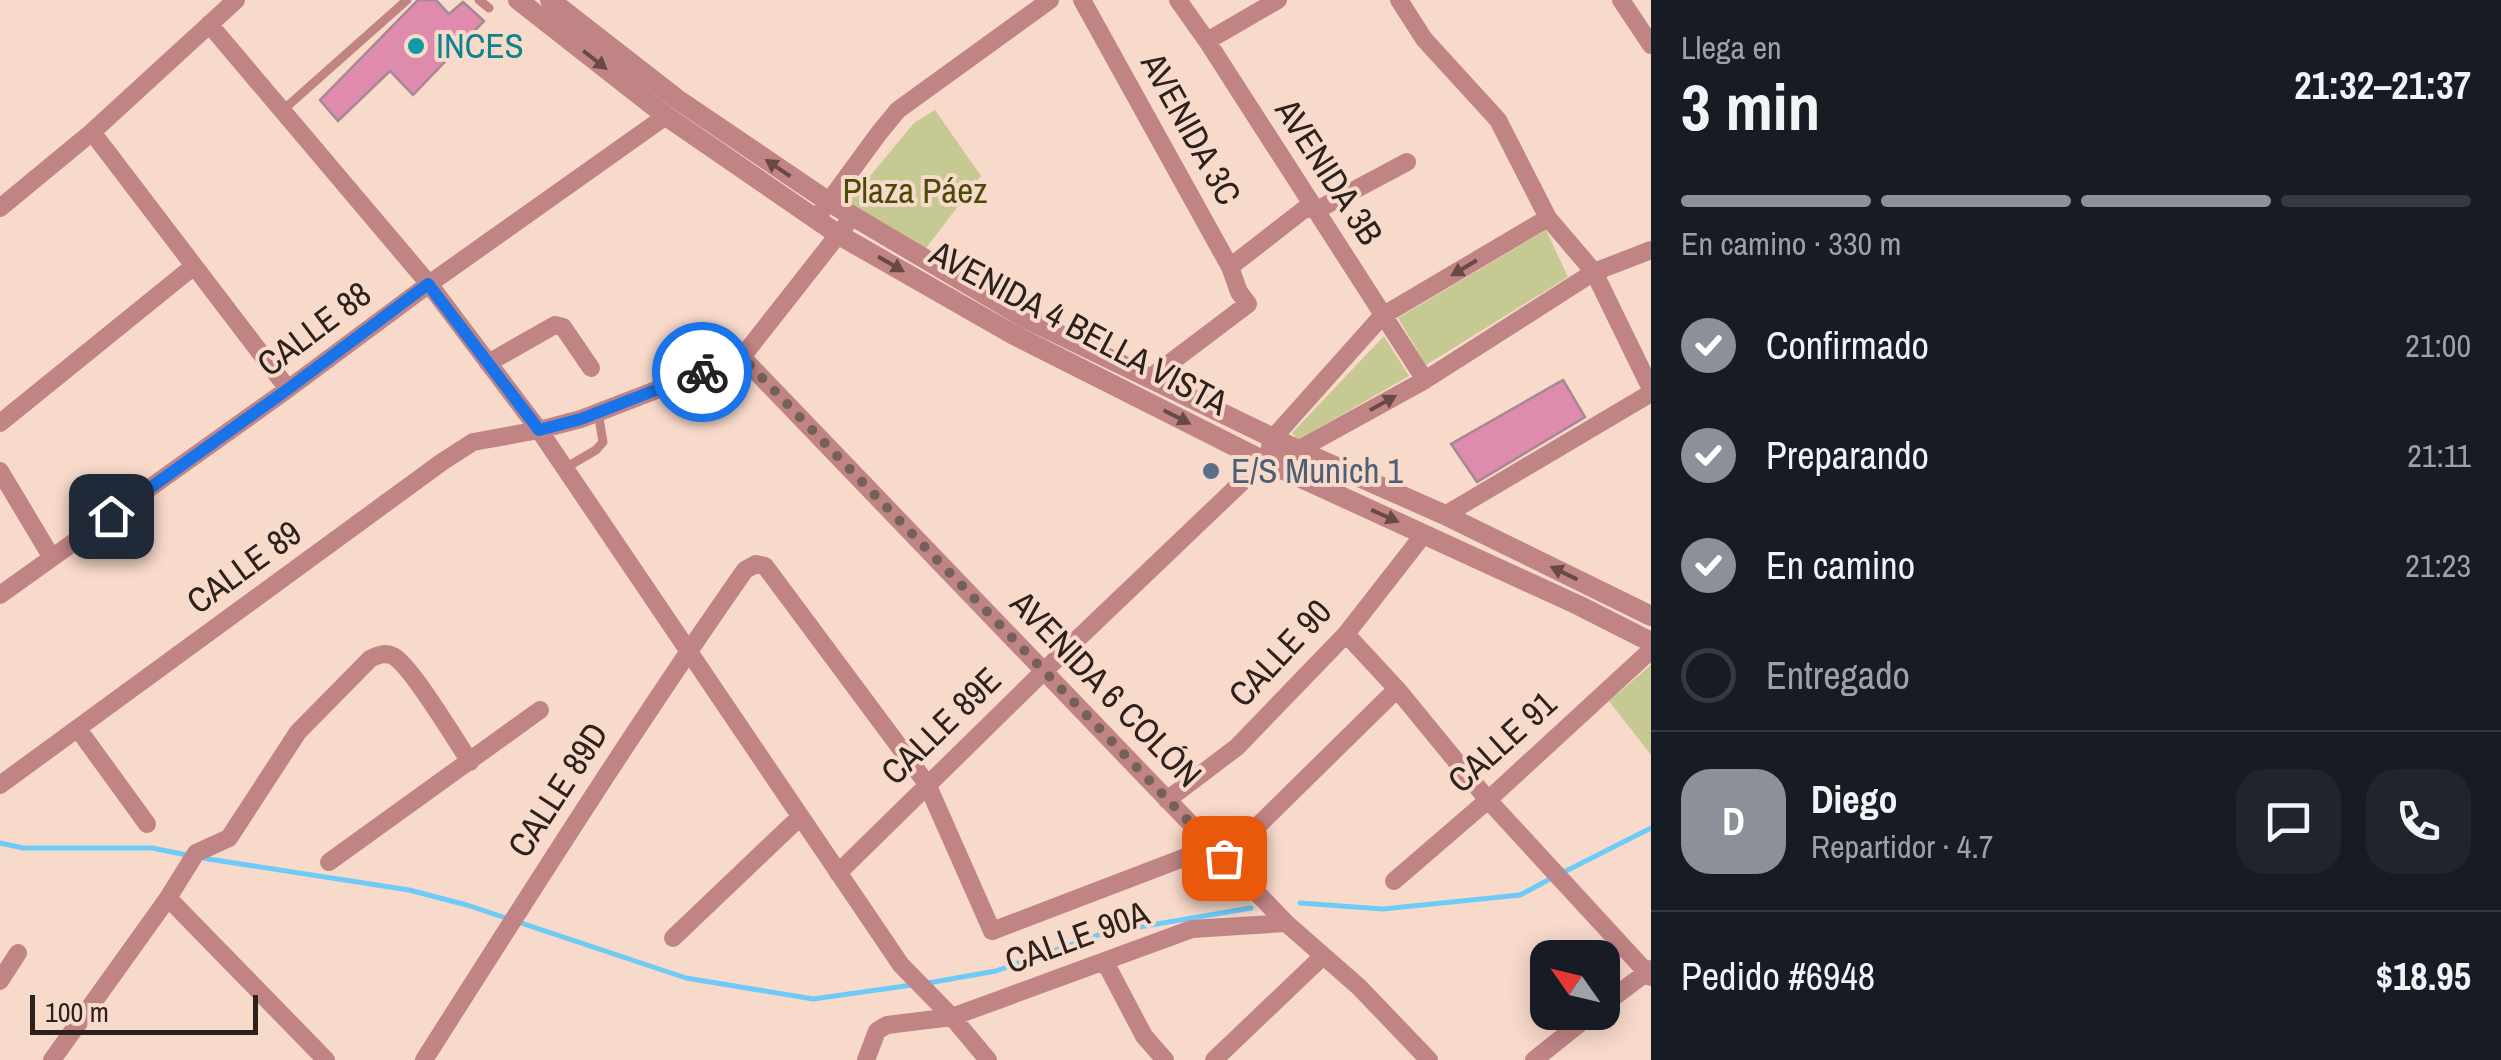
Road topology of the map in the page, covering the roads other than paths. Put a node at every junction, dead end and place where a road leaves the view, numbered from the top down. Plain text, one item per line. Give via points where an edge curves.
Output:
1 (236, 0) edge
2 (407, 0) edge
3 (479, 0) edge
4 (518, 0) edge
5 (550, 0) edge
6 (1050, 0) edge
7 (1082, 0) edge
8 (1178, 0) edge
9 (1278, 0) edge
10 (1399, 0) edge
11 (1621, 0) edge
12 (489, 8) dead end
13 (209, 24) junction
14 (1207, 41) junction
15 (1651, 45) edge
16 (283, 110) junction
17 (666, 116) junction
18 (92, 132) junction
19 (1407, 162) dead end
20 (0, 208) edge
21 (1313, 208) junction
22 (822, 210) junction
23 (852, 216) junction
24 (1548, 218) junction
25 (839, 235) junction
26 (1651, 250) edge
27 (194, 266) junction
28 (1230, 267) junction
29 (1594, 272) junction
30 (428, 284) junction
31 (1382, 316) junction
32 (742, 357) junction
33 (488, 363) junction
34 (591, 368) dead end
35 (1150, 378) junction
36 (1425, 380) junction
37 (288, 389) junction
38 (1651, 391) edge
39 (598, 412) junction
40 (0, 423) edge
41 (539, 430) junction
42 (1274, 437) junction
43 (1298, 450) junction
44 (1264, 462) junction
45 (565, 468) junction
46 (0, 471) edge
47 (1444, 514) junction
48 (1424, 534) junction
49 (52, 558) junction
50 (0, 595) edge
51 (1651, 616) edge
52 (1346, 634) junction
53 (1651, 642) edge
54 (689, 650) junction
55 (1651, 650) edge
56 (1044, 671) junction
57 (1397, 688) junction
58 (540, 710) dead end
59 (78, 729) junction
60 (470, 762) junction
61 (927, 784) junction
62 (0, 786) edge
63 (1167, 800) junction
64 (1488, 800) junction
65 (800, 817) junction
66 (148, 824) dead end
67 (1218, 852) junction
68 (329, 862) dead end
69 (838, 873) junction
70 (1394, 881) dead end
71 (168, 898) junction
72 (1286, 923) junction
73 (673, 938) dead end
74 (18, 953) dead end
75 (1323, 956) junction
76 (1105, 962) junction
77 (1649, 973) edge
78 (0, 982) edge
79 (1620, 993) edge
80 (946, 1010) junction
81 (1572, 1030) edge
82 (317, 1057) edge
83 (52, 1060) edge
84 (424, 1060) edge
85 (866, 1060) edge
86 (988, 1060) edge
87 (1165, 1060) edge
88 (1214, 1060) edge
89 (1429, 1060) edge
90 (1534, 1060) edge

1 - 13 street
2 - 16 lane
3 - 12 lane
4 -> 17 street, AVENIDA 4 BELLA VISTA
22 -> 5 street, AVENIDA 4 BELLA VISTA
6 - 22 street via 898,110
7 - 28 street, AVENIDA 3C
8 - 14 street, AVENIDA 3B
9 - 14 street
10 - 24 street via 1424,39 1498,120
11 - 15 street
13 - 16 street
13 - 18 street
14 - 21 street, AVENIDA 3B
16 - 30 street
17 - 22 street, AVENIDA 4 BELLA VISTA
17 - 30 street, CALLE 88
18 - 20 street
18 - 27 street
19 - 21 street
21 - 28 street
21 - 31 street, AVENIDA 3B
22 - 23 street, AVENIDA 4 BELLA VISTA
22 - 25 street, AVENIDA 4 BELLA VISTA
23 - 25 street
23 - 35 street, AVENIDA 4 BELLA VISTA via 1023,316
24 - 29 street
24 -> 31 street
25 - 32 street
25 -> 44 street, AVENIDA 4 BELLA VISTA via 1014,335
26 - 29 street
27 - 37 street
27 - 40 street
28 - 35 street, AVENIDA 3C via 1248,304
29 - 36 street
29 - 38 street
30 - 33 street
30 - 37 street, CALLE 88
31 - 36 street, AVENIDA 3B
31 - 42 street
32 - 39 street, CALLE 89
32 - 56 street, AVENIDA 6 COLÓN
33 - 34 street via 555,325
33 - 41 street
35 - 42 street, AVENIDA 4 BELLA VISTA
43 -> 36 street
37 - 49 street, CALLE 88
38 - 47 street
39 - 41 street, CALLE 89
39 - 45 lane via 603,442
41 - 45 street
41 - 59 street, CALLE 89 via 485,438 456,452
42 - 43 street, AVENIDA 4 BELLA VISTA
42 - 44 street
43 - 44 street
43 - 47 street, AVENIDA 4 BELLA VISTA
44 -> 48 street, AVENIDA 4 BELLA VISTA
44 - 56 street, CALLE 89E
45 - 54 street
46 - 49 street
51 -> 47 street, AVENIDA 4 BELLA VISTA
48 - 52 street, CALLE 90
48 - 53 street, AVENIDA 4 BELLA VISTA
49 - 50 street, CALLE 88
52 - 57 street
52 - 63 street, CALLE 90 via 1237,747
54 - 61 street, CALLE 89D via 746,570 765,566
54 - 65 street
54 - 84 street, CALLE 89D
55 - 64 street, CALLE 91
56 - 61 street, CALLE 89E
56 - 63 street, AVENIDA 6 COLÓN
57 - 64 street
57 - 67 street
58 - 60 street
59 - 62 street, CALLE 89
59 - 66 street
60 - 68 street
60 - 71 street via 406,666 380,654 298,732 230,838 196,853
61 - 67 street via 992,931
61 - 69 street, CALLE 89E
63 - 67 street, AVENIDA 6 COLÓN
64 - 70 street, CALLE 91
64 - 77 street
65 - 69 street
65 - 73 street
67 - 72 street, AVENIDA 6 COLÓN
69 - 80 street via 902,964
71 - 82 street
71 - 83 street
72 - 75 street, AVENIDA 6 COLÓN
72 - 76 street, CALLE 90A via 1192,929
74 - 78 street
75 - 88 street
75 - 89 street, AVENIDA 6 COLÓN
76 - 80 street, CALLE 90A
76 - 87 street via 1144,1036
77 - 79 street
80 - 85 street, CALLE 90A via 877,1031
80 - 86 street
81 - 90 street

